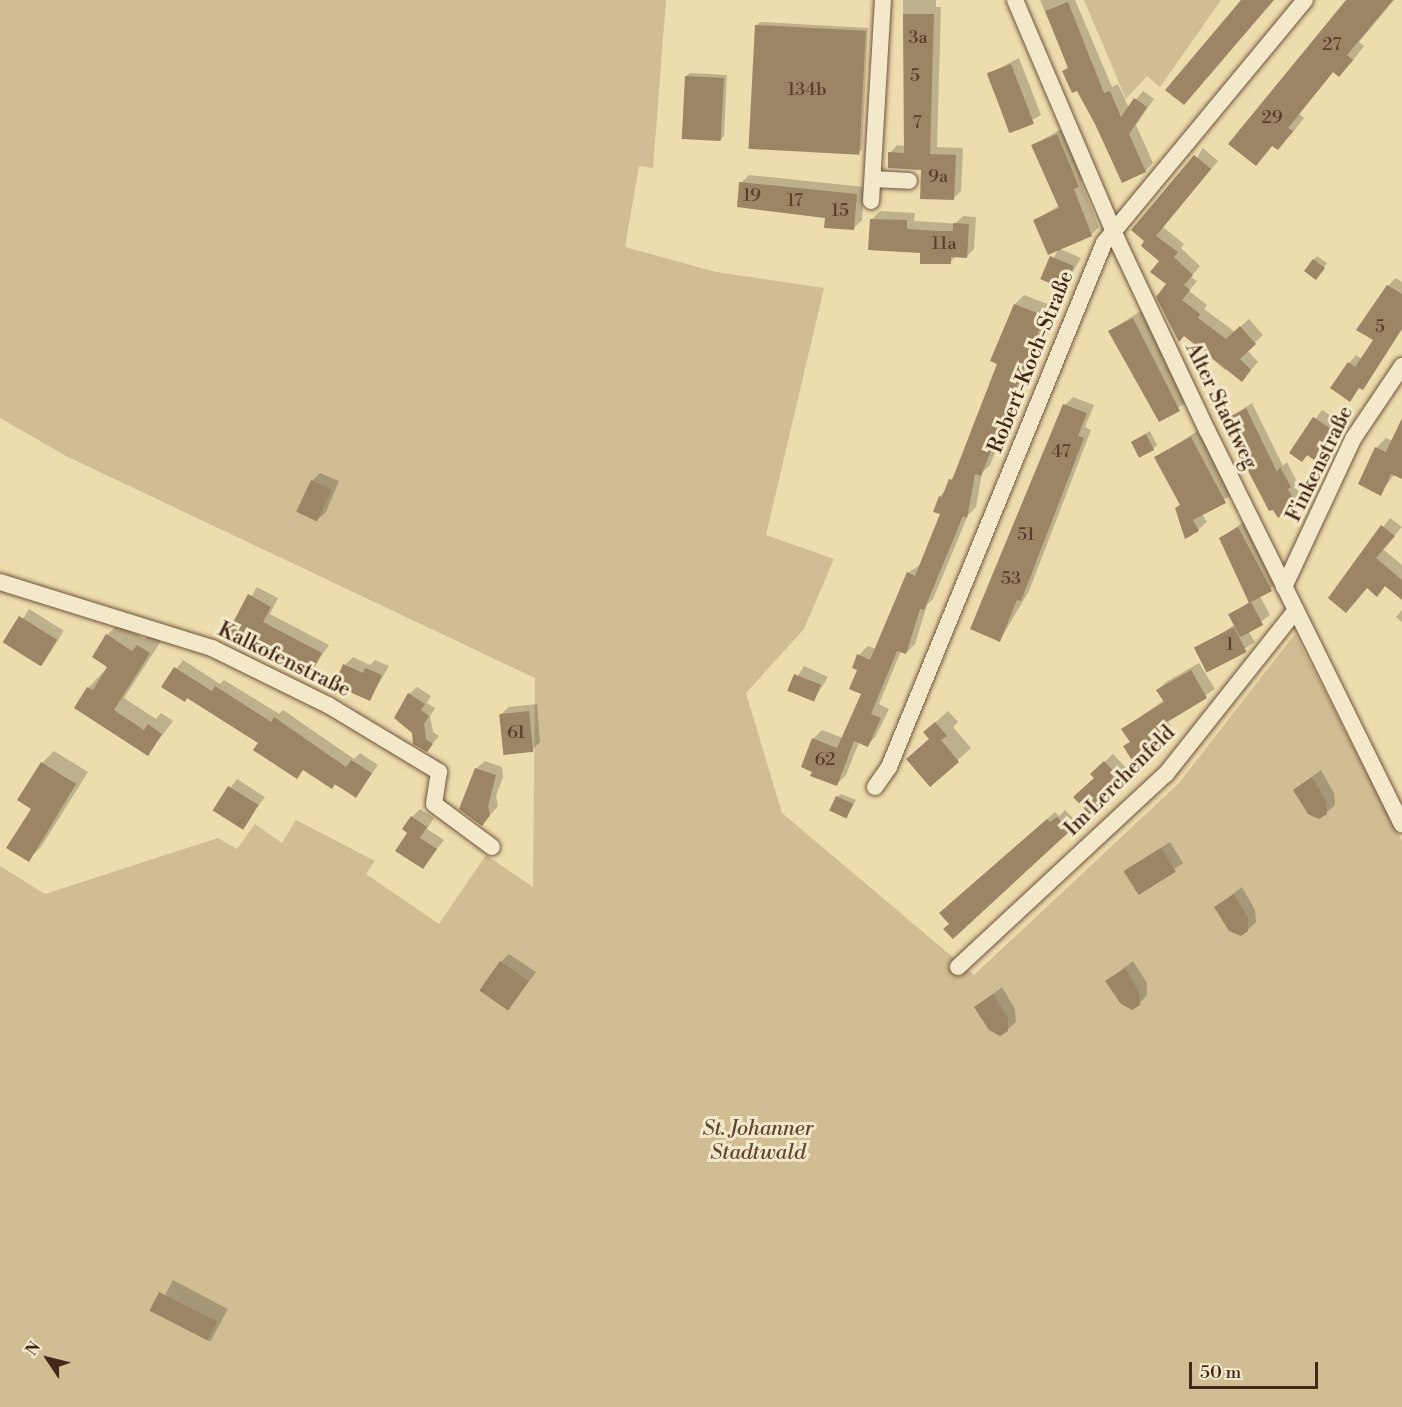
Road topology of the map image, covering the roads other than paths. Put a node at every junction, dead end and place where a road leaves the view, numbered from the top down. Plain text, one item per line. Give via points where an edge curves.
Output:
1 (883, 0) edge
2 (1015, 0) edge
3 (1305, 0) edge
4 (873, 179) junction
5 (909, 181) dead end
6 (871, 201) dead end
7 (1113, 228) junction
8 (1402, 366) edge
9 (0, 582) edge
10 (1284, 586) junction
11 (1296, 610) junction
12 (875, 787) dead end
13 (1402, 824) edge
14 (492, 847) dead end
15 (958, 967) dead end

1 - 4 street
2 - 7 street, Alter Stadtweg
3 - 7 street, Robert-Koch-Straße
4 - 5 street
4 - 6 street
7 - 10 street, Alter Stadtweg
7 - 12 street, Robert-Koch-Straße via 889,767
8 - 10 street, Finkenstraße via 1353,440
9 - 14 street, Kalkofenstraße via 212,648 328,705 439,772 434,804
10 - 11 street, Alter Stadtweg
11 - 13 street, Alter Stadtweg
11 - 15 street, Im Lerchenfeld via 1166,774

